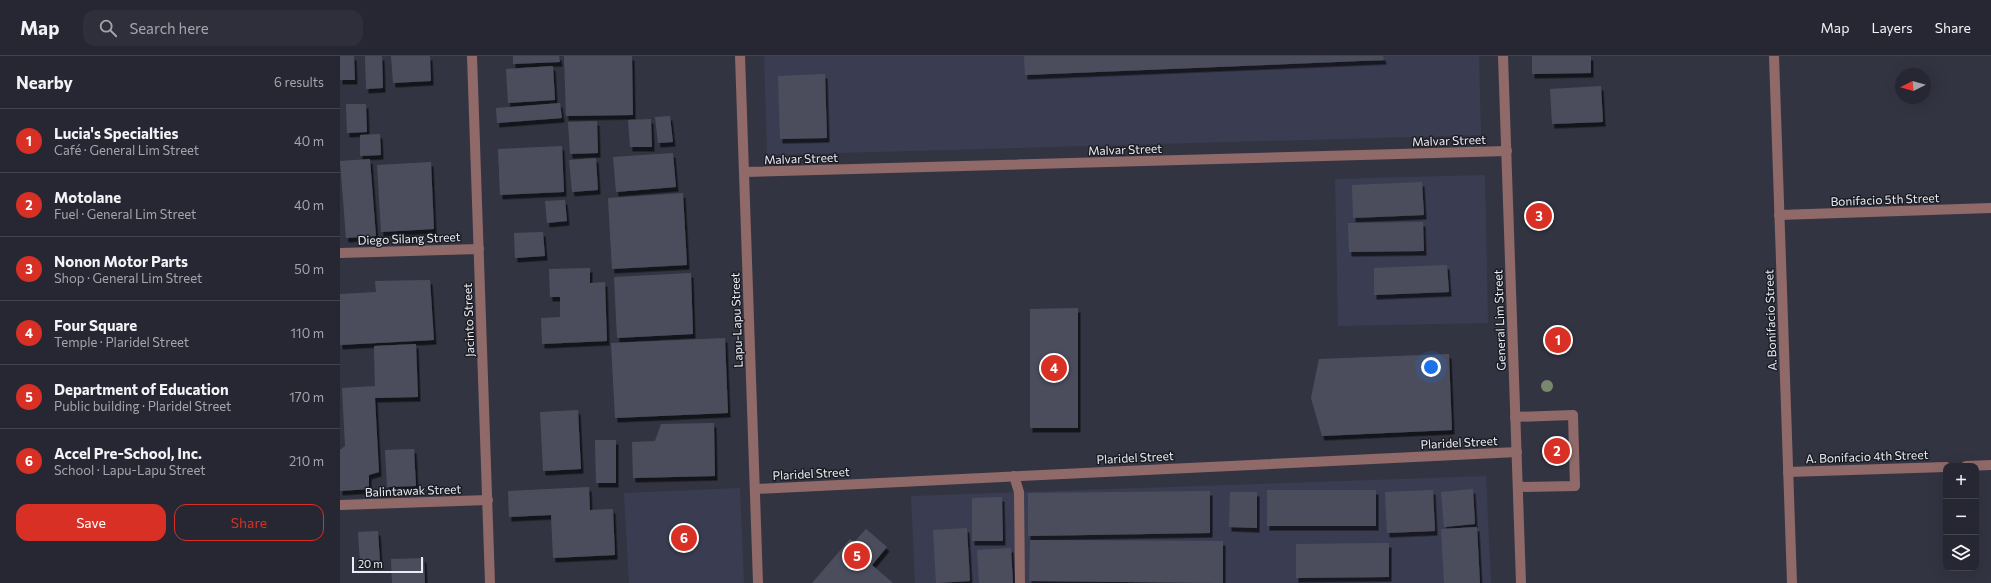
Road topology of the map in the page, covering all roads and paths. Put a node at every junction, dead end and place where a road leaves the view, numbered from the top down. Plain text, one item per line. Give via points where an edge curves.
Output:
1 (472, 56) edge
2 (740, 56) edge
3 (1504, 56) edge
4 (1774, 56) edge
5 (1507, 151) junction
6 (744, 172) junction
7 (1991, 208) edge
8 (1780, 215) junction
9 (479, 249) junction
10 (340, 253) edge
11 (1515, 417) junction
12 (1517, 452) junction
13 (1979, 465) edge
14 (1991, 465) edge
15 (1943, 467) edge
16 (1788, 472) junction
17 (1014, 476) junction
18 (1518, 487) junction
19 (754, 489) junction
20 (488, 500) junction
21 (340, 505) edge
22 (490, 583) edge
23 (758, 583) edge
24 (1020, 583) edge
25 (1521, 583) edge
26 (1792, 583) edge

1 - 9 street, Jacinto Street
2 - 6 street, Lapu-Lapu Street
3 - 5 street, General Lim Street
4 - 8 street, A. Bonifacio Street
5 - 6 street, Malvar Street
5 - 11 street, General Lim Street
6 - 19 street, Lapu-Lapu Street
7 - 8 street, Bonifacio 5th Street
8 - 16 street, A. Bonifacio Street
9 - 10 street, Diego Silang Street
9 - 20 street, Jacinto Street
11 - 12 street, General Lim Street
11 - 18 street via 1573,415 1575,486
12 - 17 street, Plaridel Street
12 - 18 street, General Lim Street
13 - 14 street
15 - 16 street, A. Bonifacio 4th Street
16 - 26 street, A. Bonifacio Street
17 - 19 street, Plaridel Street
17 - 24 street via 1019,492
18 - 25 street, General Lim Street
19 - 23 street, Lapu-Lapu Street
20 - 21 street, Balintawak Street
20 - 22 street, Jacinto Street

